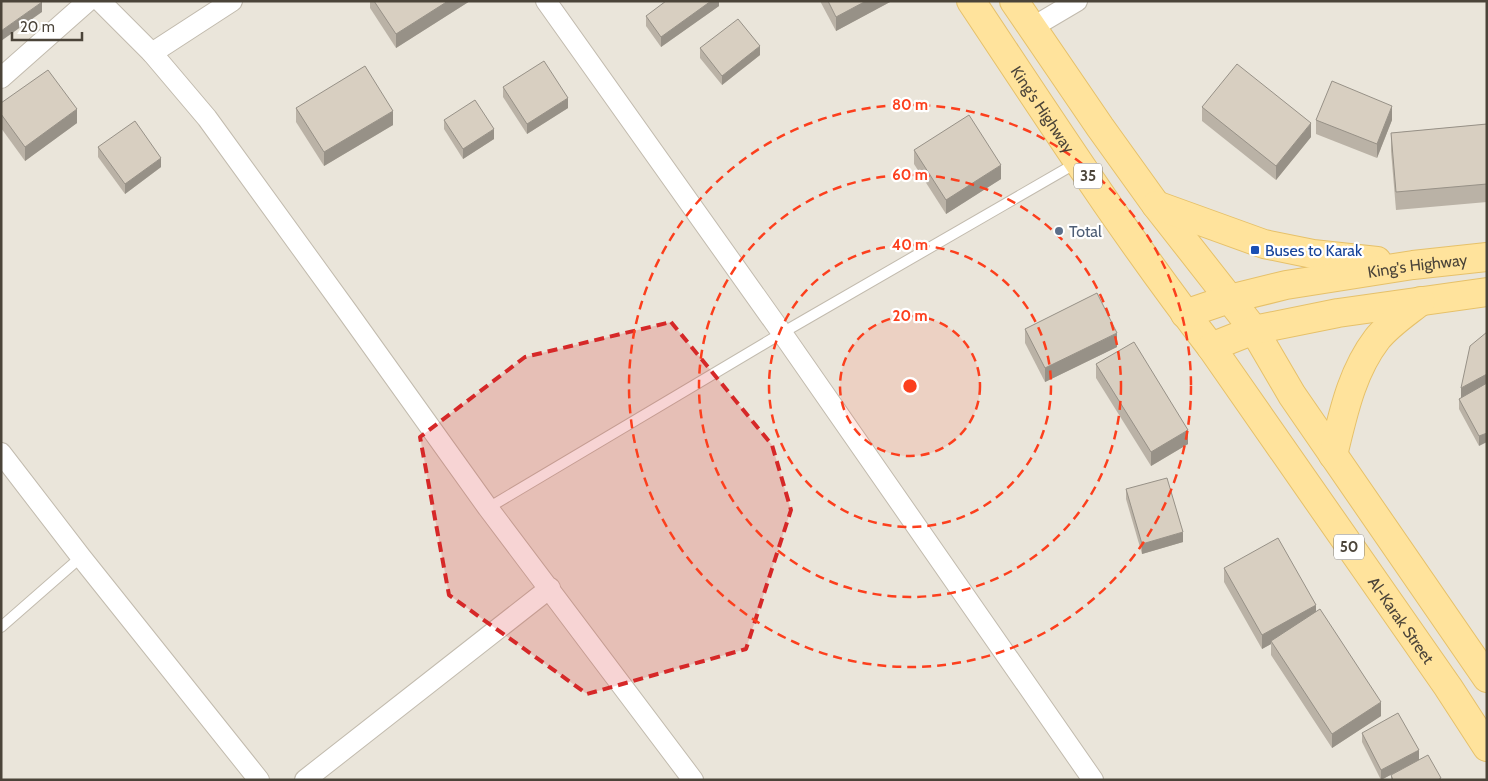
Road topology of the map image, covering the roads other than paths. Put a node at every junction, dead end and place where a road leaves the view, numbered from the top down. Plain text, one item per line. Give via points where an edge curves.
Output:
1 (88, 1) edge
2 (100, 1) edge
3 (232, 1) edge
4 (546, 1) edge
5 (971, 1) edge
6 (1014, 1) edge
7 (1077, 1) edge
8 (1033, 28) junction
9 (152, 53) junction
10 (1, 78) edge
11 (1078, 162) junction
12 (1156, 205) junction
13 (1487, 257) edge
14 (1413, 265) junction
15 (1487, 292) edge
16 (1229, 299) junction
17 (1421, 300) junction
18 (1186, 314) junction
19 (1254, 330) junction
20 (782, 333) junction
21 (1211, 347) junction
22 (1, 452) edge
23 (1333, 455) junction
24 (488, 508) junction
25 (81, 557) junction
26 (550, 588) junction
27 (1, 627) edge
28 (1487, 678) edge
29 (1487, 747) edge
30 (259, 780) edge
31 (305, 780) edge
32 (693, 780) edge
33 (1093, 780) edge

1 - 10 street
2 - 9 street
3 - 9 street
4 - 20 street
5 - 11 main road, King's Highway / 35
6 - 8 main road, 35
7 - 8 street
8 - 12 main road, 35
9 - 24 street via 207,118
11 - 18 main road, King's Highway / 35
11 - 20 lane
12 - 14 main road via 1264,244 1313,254
12 - 16 main road, 35
13 - 14 main road, King's Highway
14 - 16 main road, King's Highway via 1286,285
15 - 17 main road
16 - 18 main road, King's Highway
16 - 19 main road, 35
17 - 19 main road
17 - 23 main road via 1377,338 1360,365
18 - 21 main road, King's Highway / 35
19 - 21 main road
19 - 23 main road, 50 via 1292,395
20 - 24 lane
20 - 33 street
21 - 29 main road, Al-Karak Street / 50
22 - 25 street
23 - 28 main road, 50
24 - 26 street
25 - 27 lane
25 - 30 street
26 - 31 street
26 - 32 street

